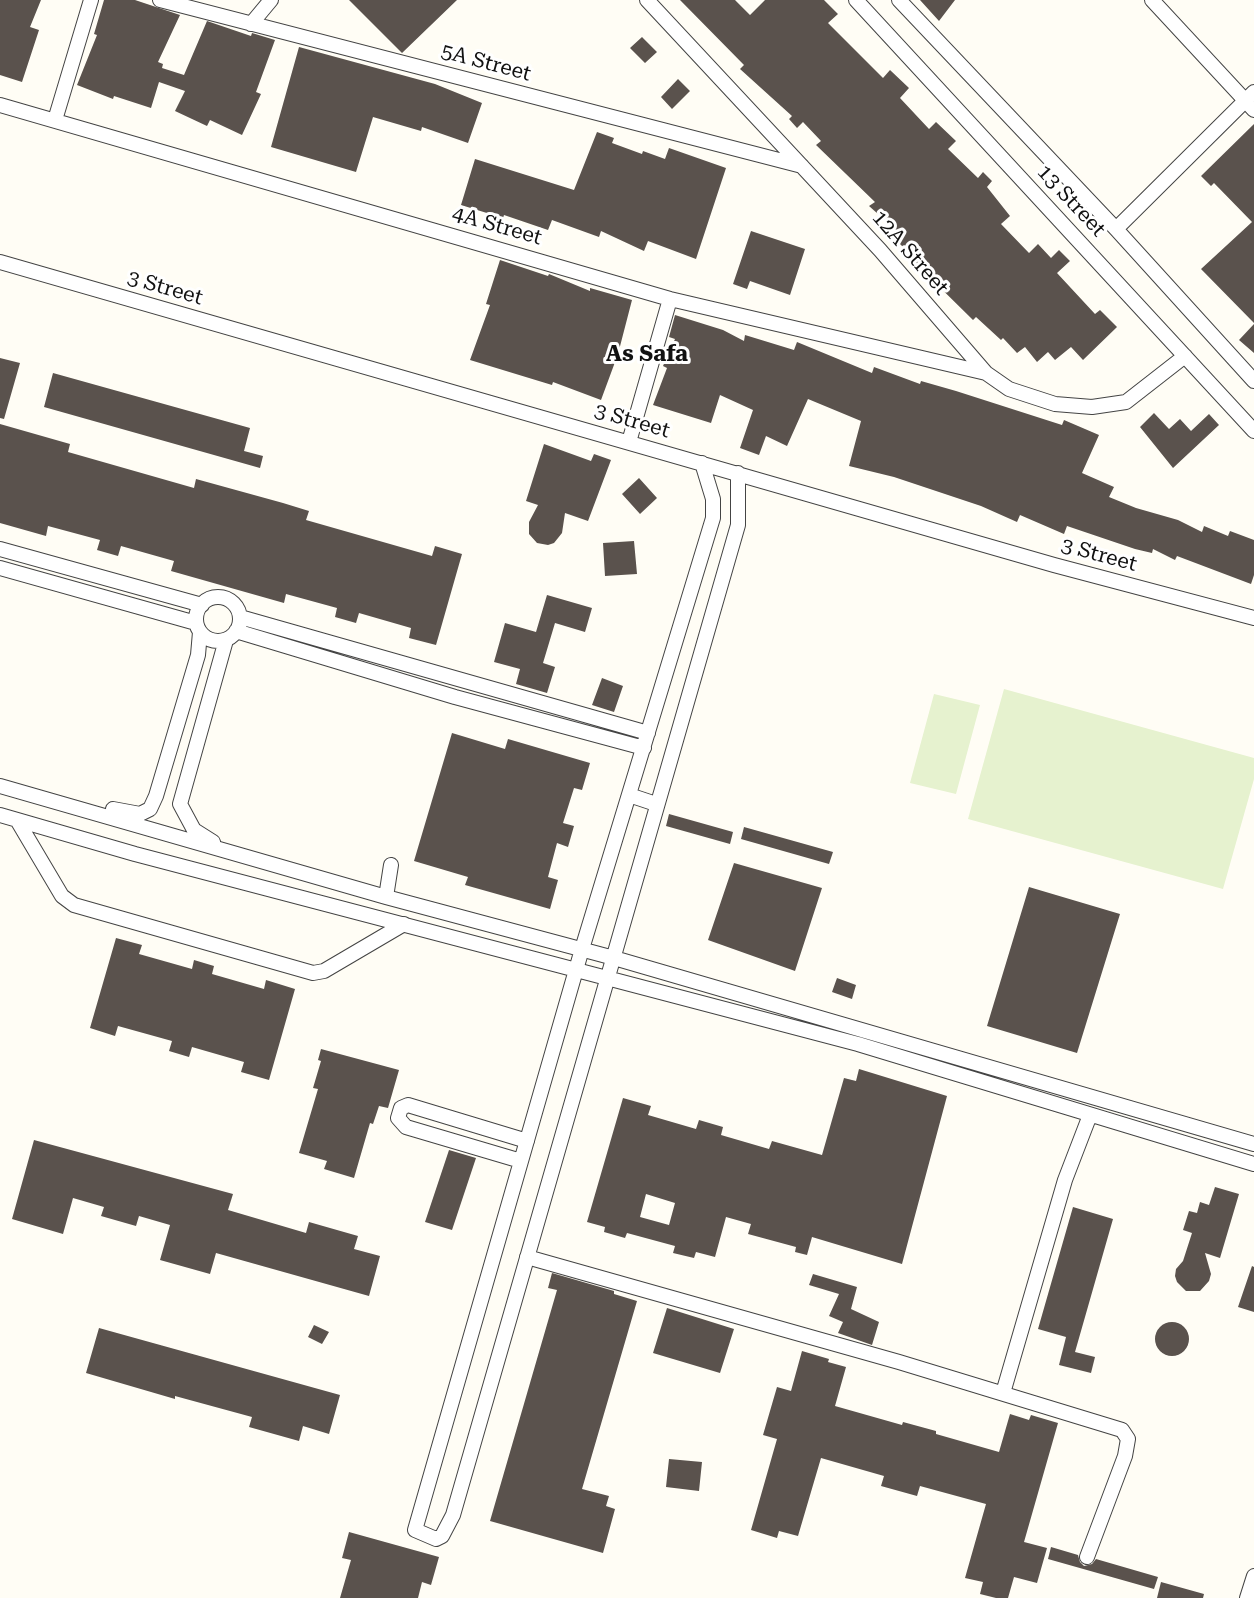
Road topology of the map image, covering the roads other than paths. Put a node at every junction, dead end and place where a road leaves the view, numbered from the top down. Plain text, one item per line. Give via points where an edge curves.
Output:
1 (91, 0) edge
2 (160, 0) edge
3 (271, 0) edge
4 (647, 0) edge
5 (856, 0) edge
6 (899, 0) edge
7 (1152, 0) edge
8 (251, 24) junction
9 (1251, 101) edge
10 (0, 105) edge
11 (55, 120) junction
12 (802, 166) junction
13 (1116, 229) junction
14 (0, 262) edge
15 (670, 298) junction
16 (1185, 356) junction
17 (986, 373) junction
18 (1254, 381) edge
19 (1254, 431) edge
20 (629, 442) junction
21 (702, 463) junction
22 (738, 473) junction
23 (713, 518) junction
24 (738, 525) junction
25 (0, 549) edge
26 (0, 568) edge
27 (202, 605) junction
28 (240, 617) junction
29 (1254, 618) edge
30 (198, 627) junction
31 (231, 635) junction
32 (676, 641) junction
33 (702, 647) junction
34 (648, 733) junction
35 (644, 748) junction
36 (0, 786) edge
37 (629, 795) junction
38 (657, 804) junction
39 (83, 809) junction
40 (0, 815) edge
41 (17, 820) junction
42 (225, 850) junction
43 (391, 865) dead end
44 (386, 897) junction
45 (404, 924) junction
46 (582, 949) junction
47 (614, 958) junction
48 (577, 968) junction
49 (607, 976) junction
50 (862, 1029) junction
51 (858, 1044) junction
52 (1083, 1093) junction
53 (1077, 1110) junction
54 (1090, 1115) junction
55 (527, 1141) junction
56 (1254, 1144) edge
57 (521, 1161) junction
58 (1254, 1164) edge
59 (527, 1257) junction
60 (1004, 1388) junction
61 (1087, 1557) dead end
62 (1254, 1576) edge
63 (1247, 1598) edge

1 - 11 street
2 - 8 street, 5A Street
3 - 8 street
4 - 12 street, 12A Street
5 - 16 street, 13 Street
6 - 13 street, 13 Street
7 - 9 street
8 - 12 street, 5A Street
9 - 13 street
10 - 11 street, 4A Street
11 - 15 street, 4A Street
12 - 17 street, 12A Street
13 - 18 street, 13 Street
14 - 20 street, 3 Street
15 - 17 street, 4A Street
15 - 20 street
16 - 17 street, 12A Street via 1126,402 1092,407 1055,404 1009,389
16 - 19 street, 13 Street
20 - 21 street, 3 Street
21 - 22 street, 3 Street
21 - 23 street via 713,499
22 - 24 street
22 - 29 street, 3 Street via 1054,565
23 - 24 street
23 - 32 street
24 - 33 street
25 - 27 street
26 - 30 street
27 - 28 street via 220,597 236,607
27 - 30 street via 197,613
28 - 31 street
28 - 34 street
30 - 31 street via 207,639 217,641
30 - 39 street via 198,655 150,809 140,814 104,806
31 - 35 street
31 - 42 street via 180,804 194,830
32 - 33 street
32 - 34 street
33 - 38 street
34 - 35 street
35 - 37 street
36 - 39 street
37 - 38 street
37 - 46 street
38 - 47 street
39 - 42 street
40 - 41 street
41 - 45 street
41 - 45 street via 62,896 74,905 313,973 324,971
42 - 44 street
43 - 44 street
44 - 46 street
45 - 48 street
46 - 47 street
46 - 48 street
47 - 49 street
47 - 50 street
48 - 49 street
48 - 55 street
49 - 51 street
49 - 59 street
50 - 51 street
50 - 52 street
51 - 53 street
52 - 53 street
52 - 56 street
53 - 54 street
54 - 58 street
54 - 60 street via 1065,1180
55 - 57 street
55 - 57 street via 408,1105 401,1108 398,1118 406,1128
57 - 59 street via 415,1530 436,1539 442,1536 453,1515
59 - 60 street
60 - 61 street via 1122,1430 1128,1439
62 - 63 street

